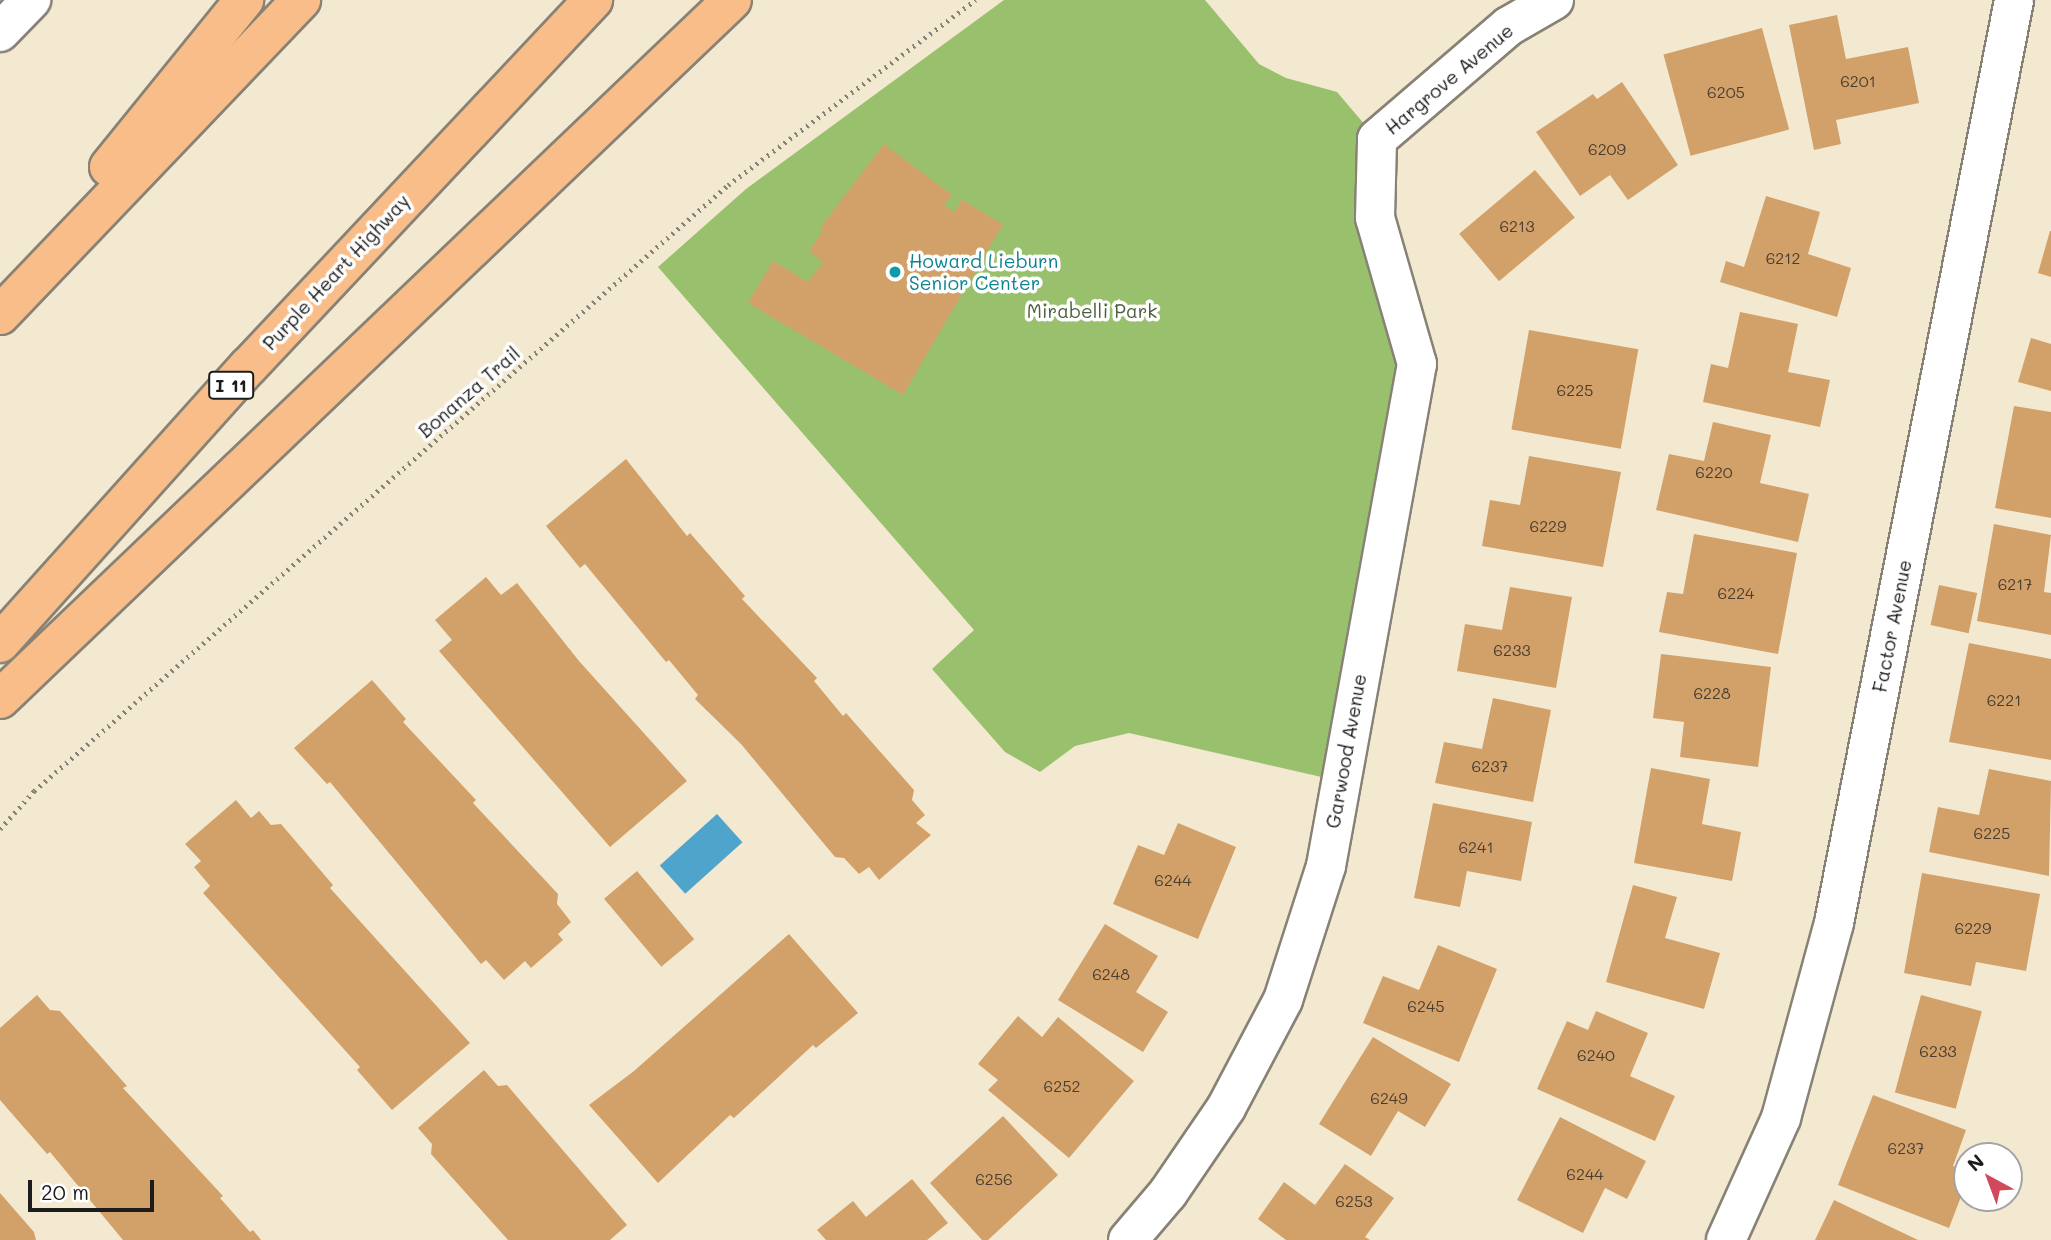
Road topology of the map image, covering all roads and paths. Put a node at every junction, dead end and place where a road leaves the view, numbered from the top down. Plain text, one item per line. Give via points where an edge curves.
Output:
1 (31, 0) edge
2 (244, 0) edge
3 (301, 0) edge
4 (593, 0) edge
5 (732, 0) edge
6 (975, 0) edge
7 (1554, 0) edge
8 (2014, 0) edge
9 (0, 32) edge
10 (1375, 218) joint
11 (0, 300) edge
12 (0, 315) edge
13 (0, 643) edge
14 (0, 699) edge
15 (0, 829) edge
16 (1128, 1240) edge
17 (1726, 1240) edge

1 - 9 street
2 - 11 highway
3 - 12 highway
4 - 13 highway, Purple Heart Highway / I 11 via 248,367
5 - 14 highway
6 - 15 path, Bonanza Trail via 728,185 34,790
7 - 10 street, Hargrove Avenue via 1509,26 1377,139
8 - 17 street, Factor Avenue via 1834,923 1781,1118
10 - 16 street, Garwood Avenue via 1417,364 1326,866 1283,1000 1226,1108 1168,1193

